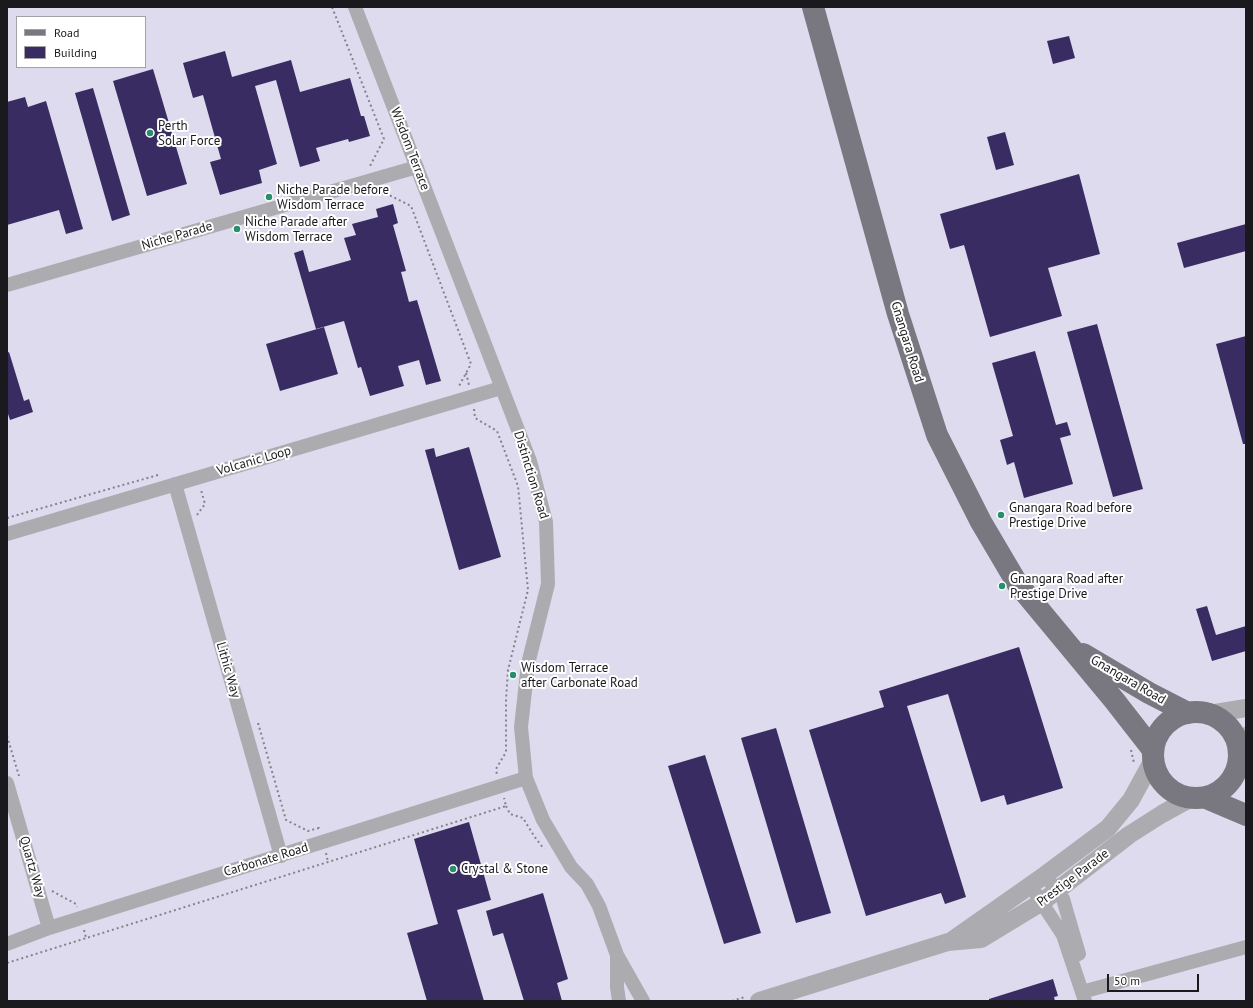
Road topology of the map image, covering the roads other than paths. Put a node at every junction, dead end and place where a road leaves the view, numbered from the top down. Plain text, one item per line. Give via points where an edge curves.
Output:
1 (355, 7) edge
2 (814, 7) edge
3 (417, 168) junction
4 (7, 285) edge
5 (464, 290) joint
6 (501, 388) junction
7 (175, 484) junction
8 (7, 534) edge
9 (1070, 646) junction
10 (1246, 708) edge
11 (1198, 714) junction
12 (1153, 754) junction
13 (1242, 760) edge
14 (526, 778) junction
15 (13, 782) edge
16 (1198, 798) junction
17 (1246, 815) edge
18 (1138, 830) junction
19 (1084, 845) junction
20 (281, 856) junction
21 (1045, 875) junction
22 (1030, 885) junction
23 (1057, 892) junction
24 (1042, 902) junction
25 (49, 928) junction
26 (948, 942) junction
27 (7, 944) edge
28 (1246, 947) edge
29 (617, 955) junction
30 (1084, 996) edge
31 (619, 1001) edge
32 (643, 1001) edge
33 (759, 1001) edge

1 - 3 street, Wisdom Terrace
2 - 9 main road, Gnangara Road via 898,314 937,435 981,522 1016,583
3 - 4 street, Niche Parade
3 - 5 street, Wisdom Terrace
5 - 6 street, Distinction Road
6 - 7 street, Volcanic Loop
6 - 14 street, Distinction Road via 530,461 546,522 548,584 528,664 522,727
7 - 8 street, Volcanic Loop
7 - 20 street, Lithic Way
9 - 11 main road, Gnangara Road via 1148,693
9 - 12 main road, Gnangara Road
10 - 11 street
11 - 12 main road, Gnangara Road via 1171,720 1159,733
11 - 13 main road, Gnangara Road via 1221,721 1230,730
12 - 16 main road, Gnangara Road via 1155,769 1164,785 1176,794
12 - 19 street, Prestige Parade via 1131,800 1108,828
13 - 16 main road, Gnangara Road via 1230,781 1220,791
14 - 20 street, Carbonate Road
14 - 29 street, Distinction Road via 543,820 571,867 587,884 599,906
15 - 25 street, Quartz Way
16 - 17 main road, Gnangara Road
16 - 18 street, Prestige Parade
18 - 19 street via 1098,848
18 - 23 street, Prestige Parade
19 - 21 street, Prestige Parade
20 - 25 street, Carbonate Road
21 - 22 street, Prestige Parade
21 - 23 street
22 - 24 street
22 - 26 street, Prestige Parade
23 - 24 street, Prestige Parade
23 - 30 street via 1062,899 1081,959
24 - 26 street, Prestige Parade via 981,939
24 - 30 street via 1063,935
25 - 27 street, Carbonate Road
26 - 33 street, Prestige Parade
28 - 30 street
29 - 31 street, Distinction Road
29 - 32 street, Distinction Road

